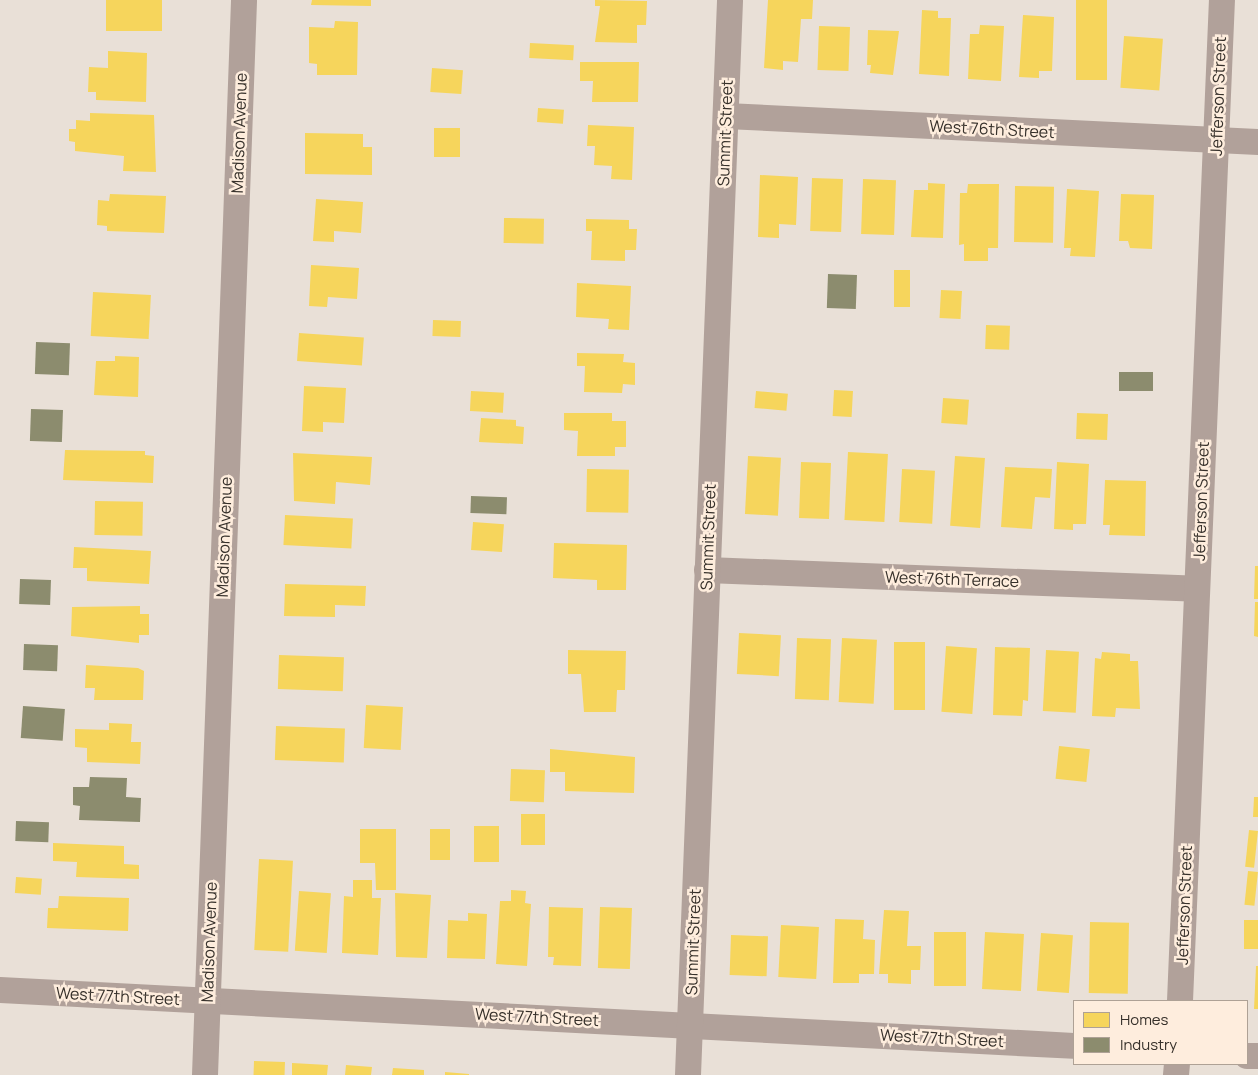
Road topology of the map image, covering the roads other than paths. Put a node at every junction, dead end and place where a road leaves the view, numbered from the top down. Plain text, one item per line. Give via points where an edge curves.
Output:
1 (244, 0) edge
2 (730, 0) edge
3 (1222, 0) edge
4 (726, 116) junction
5 (1216, 140) junction
6 (1258, 142) edge
7 (707, 570) junction
8 (1197, 589) junction
9 (0, 990) edge
10 (206, 1000) junction
11 (1180, 1000) edge
12 (690, 1024) junction
13 (1073, 1046) edge
14 (205, 1075) edge
15 (688, 1075) edge

1 - 10 street, Madison Avenue
2 - 4 street, Summit Street
3 - 5 street, Jefferson Street
4 - 5 street, West 76th Street
4 - 7 street, Summit Street
5 - 6 street, West 76th Street
5 - 8 street, Jefferson Street
7 - 8 street, West 76th Terrace
7 - 12 street, Summit Street
8 - 11 street, Jefferson Street
9 - 10 street, West 77th Street
10 - 12 street, West 77th Street
10 - 14 street, Madison Avenue
12 - 13 street, West 77th Street
12 - 15 street, Summit Street

